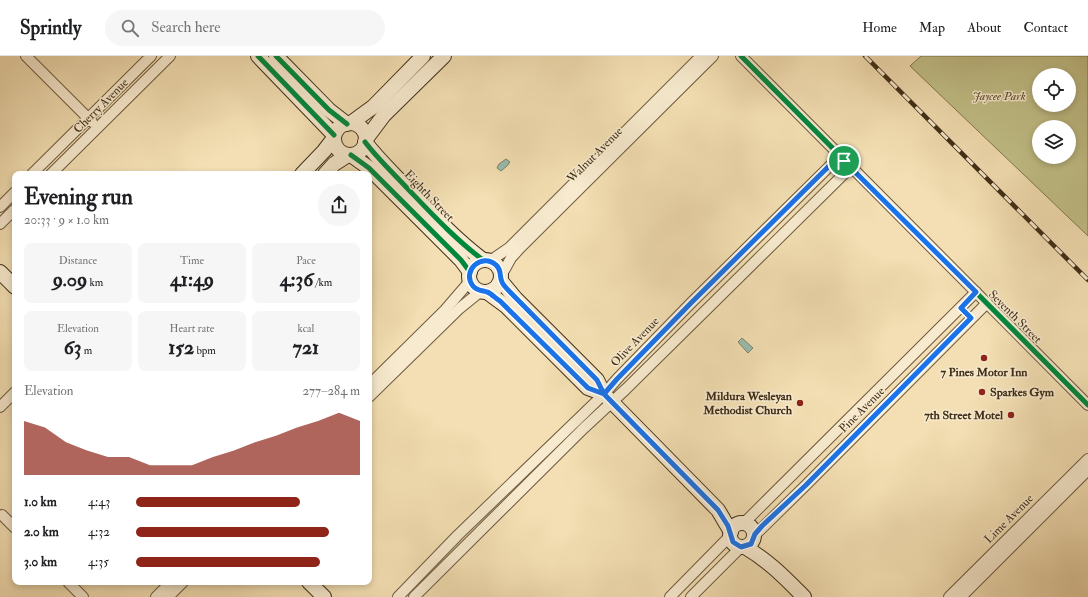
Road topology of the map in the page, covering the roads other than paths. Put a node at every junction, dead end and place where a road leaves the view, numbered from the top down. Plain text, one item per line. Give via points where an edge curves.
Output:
1 (26, 56) edge
2 (151, 56) edge
3 (170, 56) edge
4 (258, 56) edge
5 (276, 56) edge
6 (701, 56) edge
7 (713, 56) edge
8 (740, 56) edge
9 (432, 58) edge
10 (88, 118) junction
11 (349, 123) junction
12 (98, 128) junction
13 (334, 137) junction
14 (365, 141) junction
15 (350, 155) junction
16 (840, 156) junction
17 (851, 167) junction
18 (35, 171) edge
19 (54, 171) edge
20 (305, 171) edge
21 (328, 171) edge
22 (12, 195) edge
23 (0, 207) edge
24 (12, 212) edge
25 (0, 224) edge
26 (487, 261) junction
27 (0, 272) edge
28 (470, 276) junction
29 (501, 278) junction
30 (12, 284) edge
31 (484, 292) junction
32 (976, 292) junction
33 (987, 303) junction
34 (961, 308) junction
35 (971, 318) junction
36 (372, 382) edge
37 (372, 394) edge
38 (12, 395) edge
39 (608, 398) junction
40 (1088, 405) edge
41 (0, 407) edge
42 (1088, 459) edge
43 (1088, 470) edge
44 (756, 511) junction
45 (2, 515) dead end
46 (767, 522) junction
47 (12, 525) edge
48 (736, 529) junction
49 (749, 542) junction
50 (71, 585) edge
51 (169, 585) edge
52 (180, 585) edge
53 (312, 585) edge
54 (83, 597) edge
55 (156, 597) edge
56 (168, 597) edge
57 (324, 597) edge
58 (398, 597) edge
59 (414, 597) edge
60 (670, 597) edge
61 (691, 597) edge
62 (804, 597) edge
63 (949, 597) edge
64 (961, 597) edge

1 - 10 street
2 - 10 street, Cherry Avenue
3 - 12 street, Cherry Avenue
4 - 13 street
5 - 11 street via 329,110
6 - 26 street, Walnut Avenue via 509,248
7 - 29 street, Walnut Avenue via 520,248 511,258
8 - 16 street, Seventh Street
9 - 11 street via 373,107
9 - 14 street
10 - 12 street
10 - 18 street, Cherry Avenue
11 - 13 street via 339,127
11 - 14 street via 363,130
12 - 19 street, Cherry Avenue
13 - 15 street via 334,143 339,151
13 - 20 street
14 - 15 street via 360,151
14 - 26 street, Eighth Street via 460,242
15 - 21 street via 334,164
15 - 28 street, Eighth Street via 369,168 461,260
16 - 17 street, Seventh Street
16 - 39 street, Olive Avenue via 617,379
17 - 32 street, Seventh Street
17 - 39 street, Olive Avenue
22 - 23 street
24 - 25 street
26 - 28 street via 475,264
26 - 29 street via 498,267
27 - 30 street
28 - 31 street via 472,285
28 - 36 street via 445,310
29 - 31 street via 496,288
29 - 39 street via 516,299 597,380
31 - 37 street via 460,308
31 - 39 street via 506,306 588,388
32 - 33 street, Seventh Street
32 - 34 street, Pine Avenue
33 - 35 street, Pine Avenue
33 - 40 street, Seventh Street
34 - 35 street
34 - 44 street, Pine Avenue
35 - 46 street, Pine Avenue
38 - 41 street
39 - 48 street
39 - 58 street, Olive Avenue via 458,534
39 - 59 street, Olive Avenue via 584,428
42 - 63 street, Lime Avenue
43 - 64 street, Lime Avenue
44 - 46 street
44 - 48 street, Pine Avenue
45 - 47 street
46 - 49 street, Pine Avenue
48 - 49 street via 733,542
48 - 49 street via 753,528
48 - 60 street, Pine Avenue
49 - 61 street, Pine Avenue
49 - 62 street
50 - 54 street
51 - 55 street
52 - 56 street
53 - 57 street

